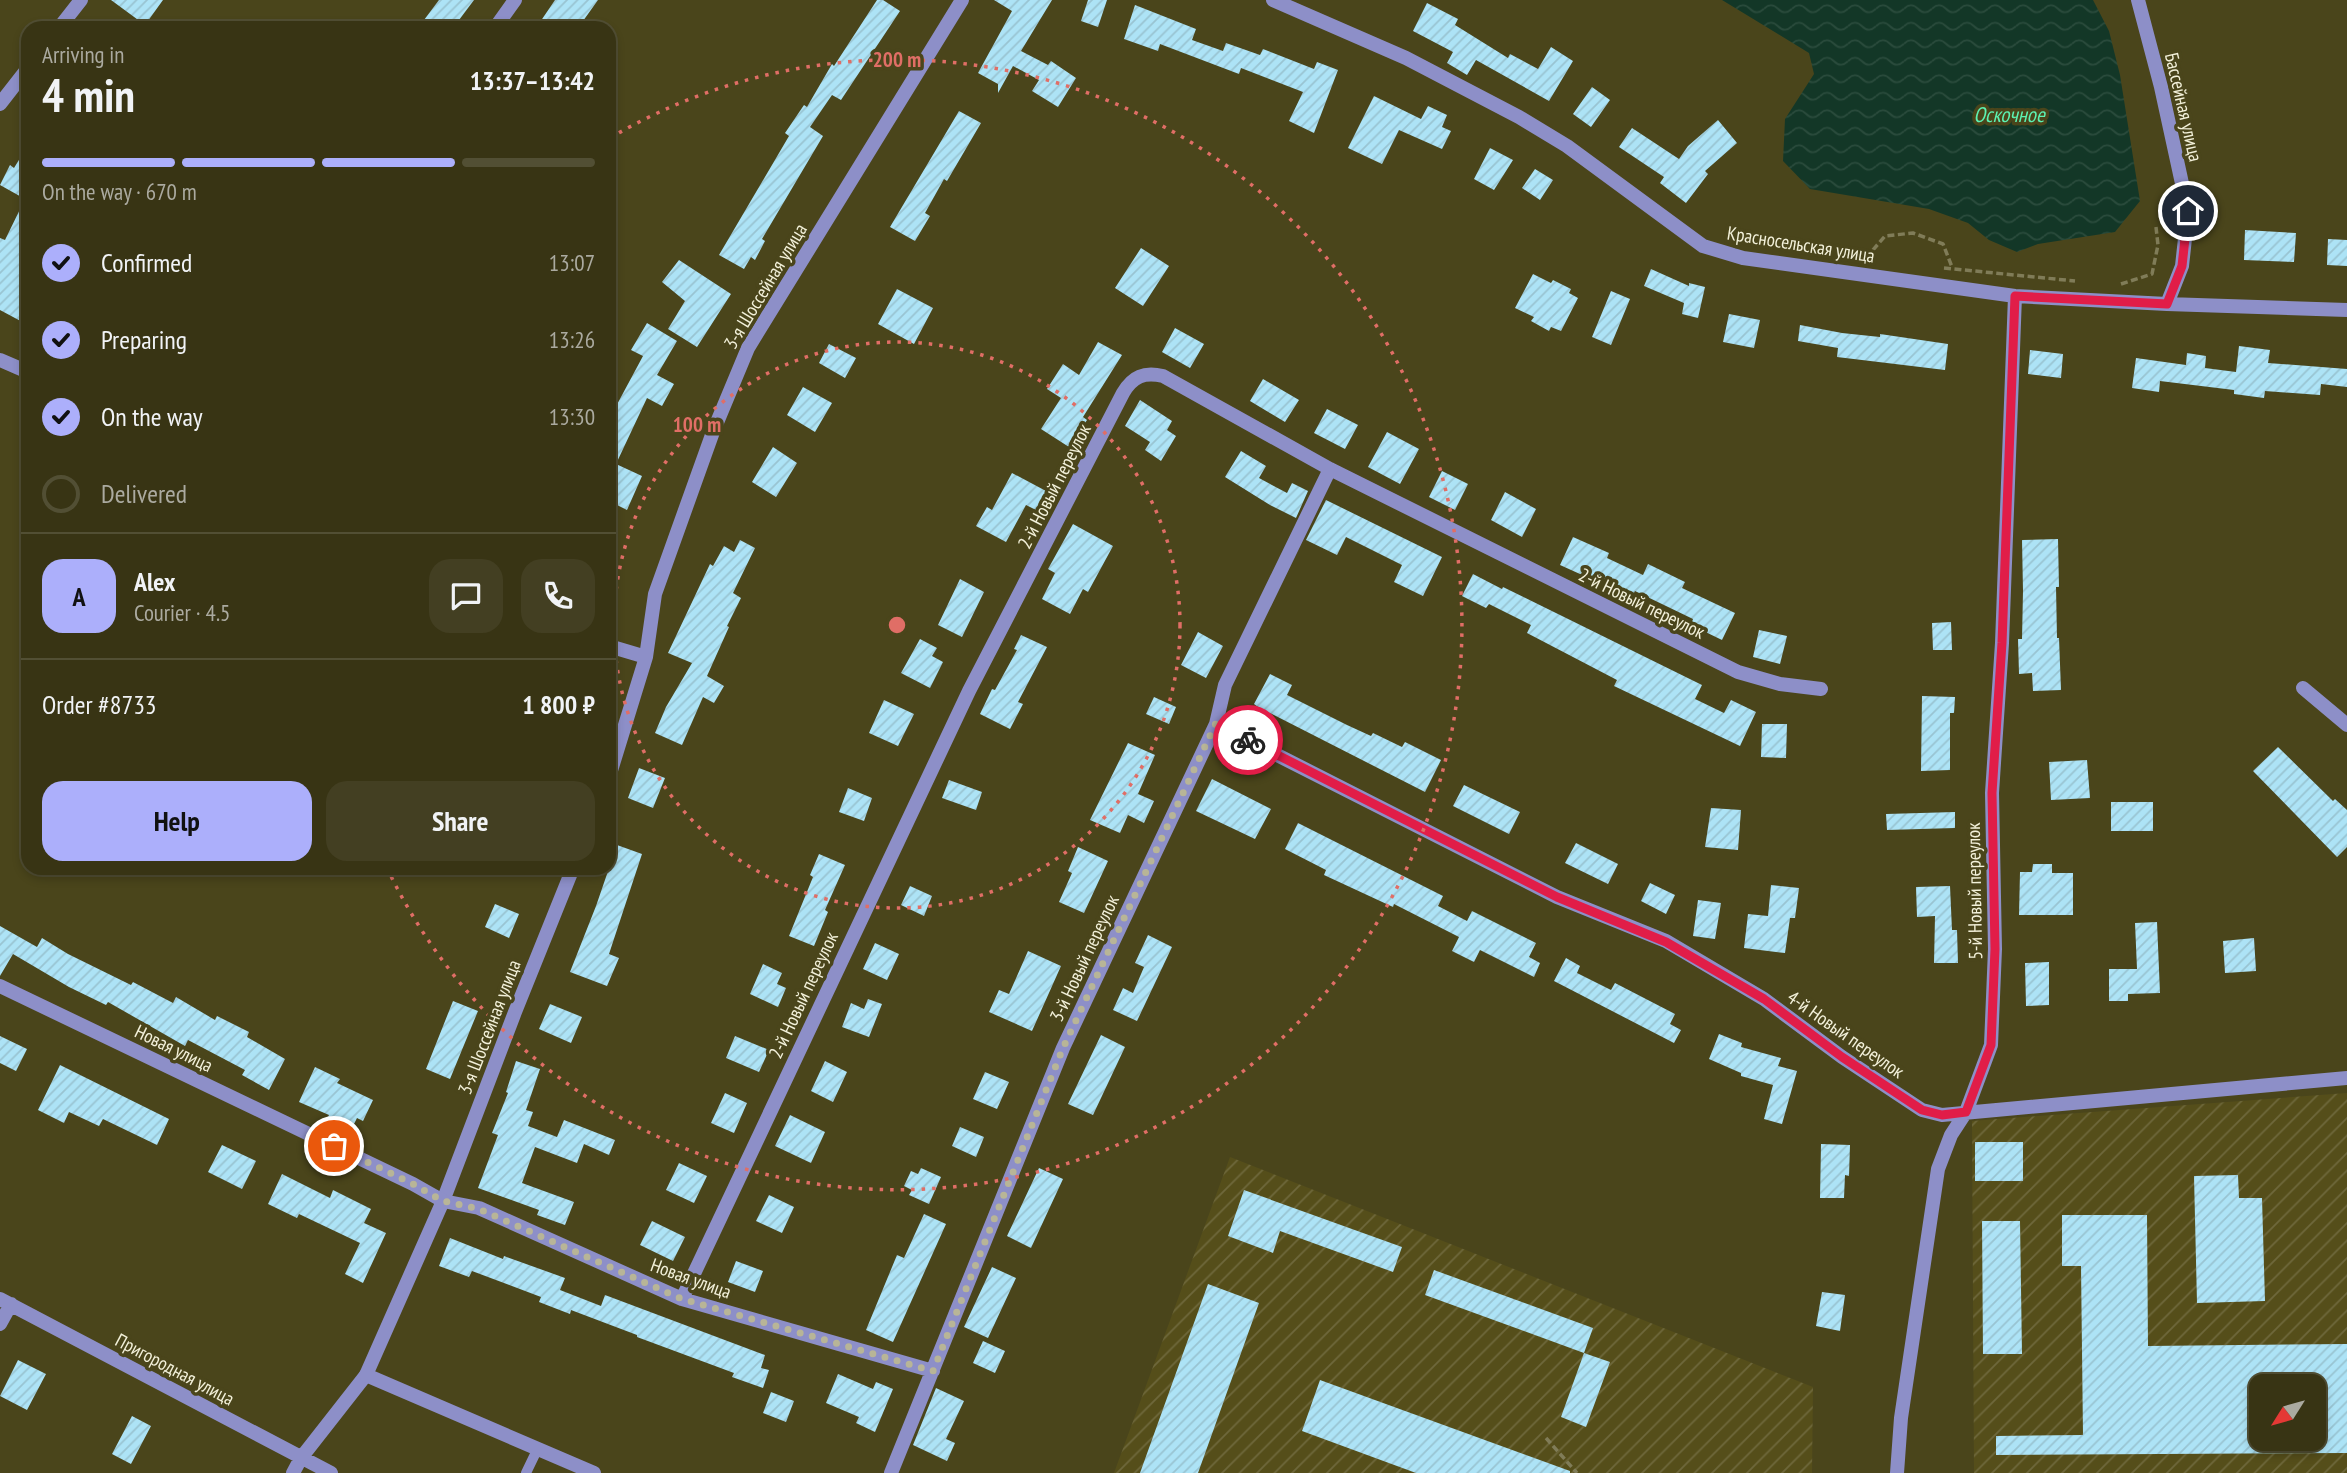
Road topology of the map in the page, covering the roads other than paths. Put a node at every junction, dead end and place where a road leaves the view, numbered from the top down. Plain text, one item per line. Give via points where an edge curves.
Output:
1 (80, 0) edge
2 (514, 0) edge
3 (962, 0) edge
4 (1273, 0) edge
5 (2138, 0) edge
6 (1298, 4) edge
7 (64, 21) edge
8 (500, 21) edge
9 (21, 77) edge
10 (0, 104) edge
11 (2015, 296) junction
12 (2167, 304) junction
13 (2347, 310) edge
14 (0, 360) edge
15 (21, 369) edge
16 (1330, 469) junction
17 (616, 648) edge
18 (646, 657) junction
19 (2302, 688) dead end
20 (1821, 689) dead end
21 (1216, 723) junction
22 (2347, 725) edge
23 (616, 754) edge
24 (570, 875) edge
25 (0, 986) edge
26 (2347, 1078) edge
27 (1966, 1112) junction
28 (443, 1201) junction
29 (682, 1299) junction
30 (5, 1302) edge
31 (0, 1324) edge
32 (933, 1371) junction
33 (366, 1375) junction
34 (538, 1448) junction
35 (301, 1458) junction
36 (293, 1473) edge
37 (331, 1473) edge
38 (526, 1473) edge
39 (594, 1473) edge
40 (891, 1473) edge
41 (1897, 1473) edge

1 - 7 street
2 - 8 street
3 - 18 street, 3-я Шоссейная улица via 748,348 654,594
4 - 6 street, Красносельская улица
5 - 12 street, Бассейная улица via 2188,211 2182,266
6 - 11 street, Красносельская улица via 1519,117 1567,146 1703,246 1743,258
9 - 10 street
11 - 12 street, Красносельская улица
11 - 27 street, 5-й Новый переулок via 1992,793 1995,949 1991,1045
12 - 13 street, Красносельская улица
14 - 15 street
16 - 20 street, 2-й Новый переулок via 1738,672
16 - 21 street, 3-й Новый переулок via 1225,685
16 - 29 street, 2-й Новый переулок via 1163,376 1151,373 1130,382 969,691
17 - 18 street
18 - 23 street, 3-я Шоссейная улица
19 - 22 street
21 - 27 street, 4-й Новый переулок via 1557,897 1666,942 1764,999 1922,1110 1942,1115
21 - 32 street, 3-й Новый переулок via 1063,1048
24 - 28 street, 3-я Шоссейная улица
25 - 28 street, Новая улица
26 - 27 street, 4-й Новый переулок
27 - 41 street, 5-й Новый переулок via 1938,1169
28 - 29 street, Новая улица via 479,1209
28 - 33 street
29 - 32 street, Новая улица
30 - 31 street
30 - 35 street, Пригородная улица
32 - 40 street, 3-й Новый переулок
33 - 34 street
33 - 35 street
34 - 38 lane
34 - 39 street
35 - 36 street
35 - 37 street, Пригородная улица

